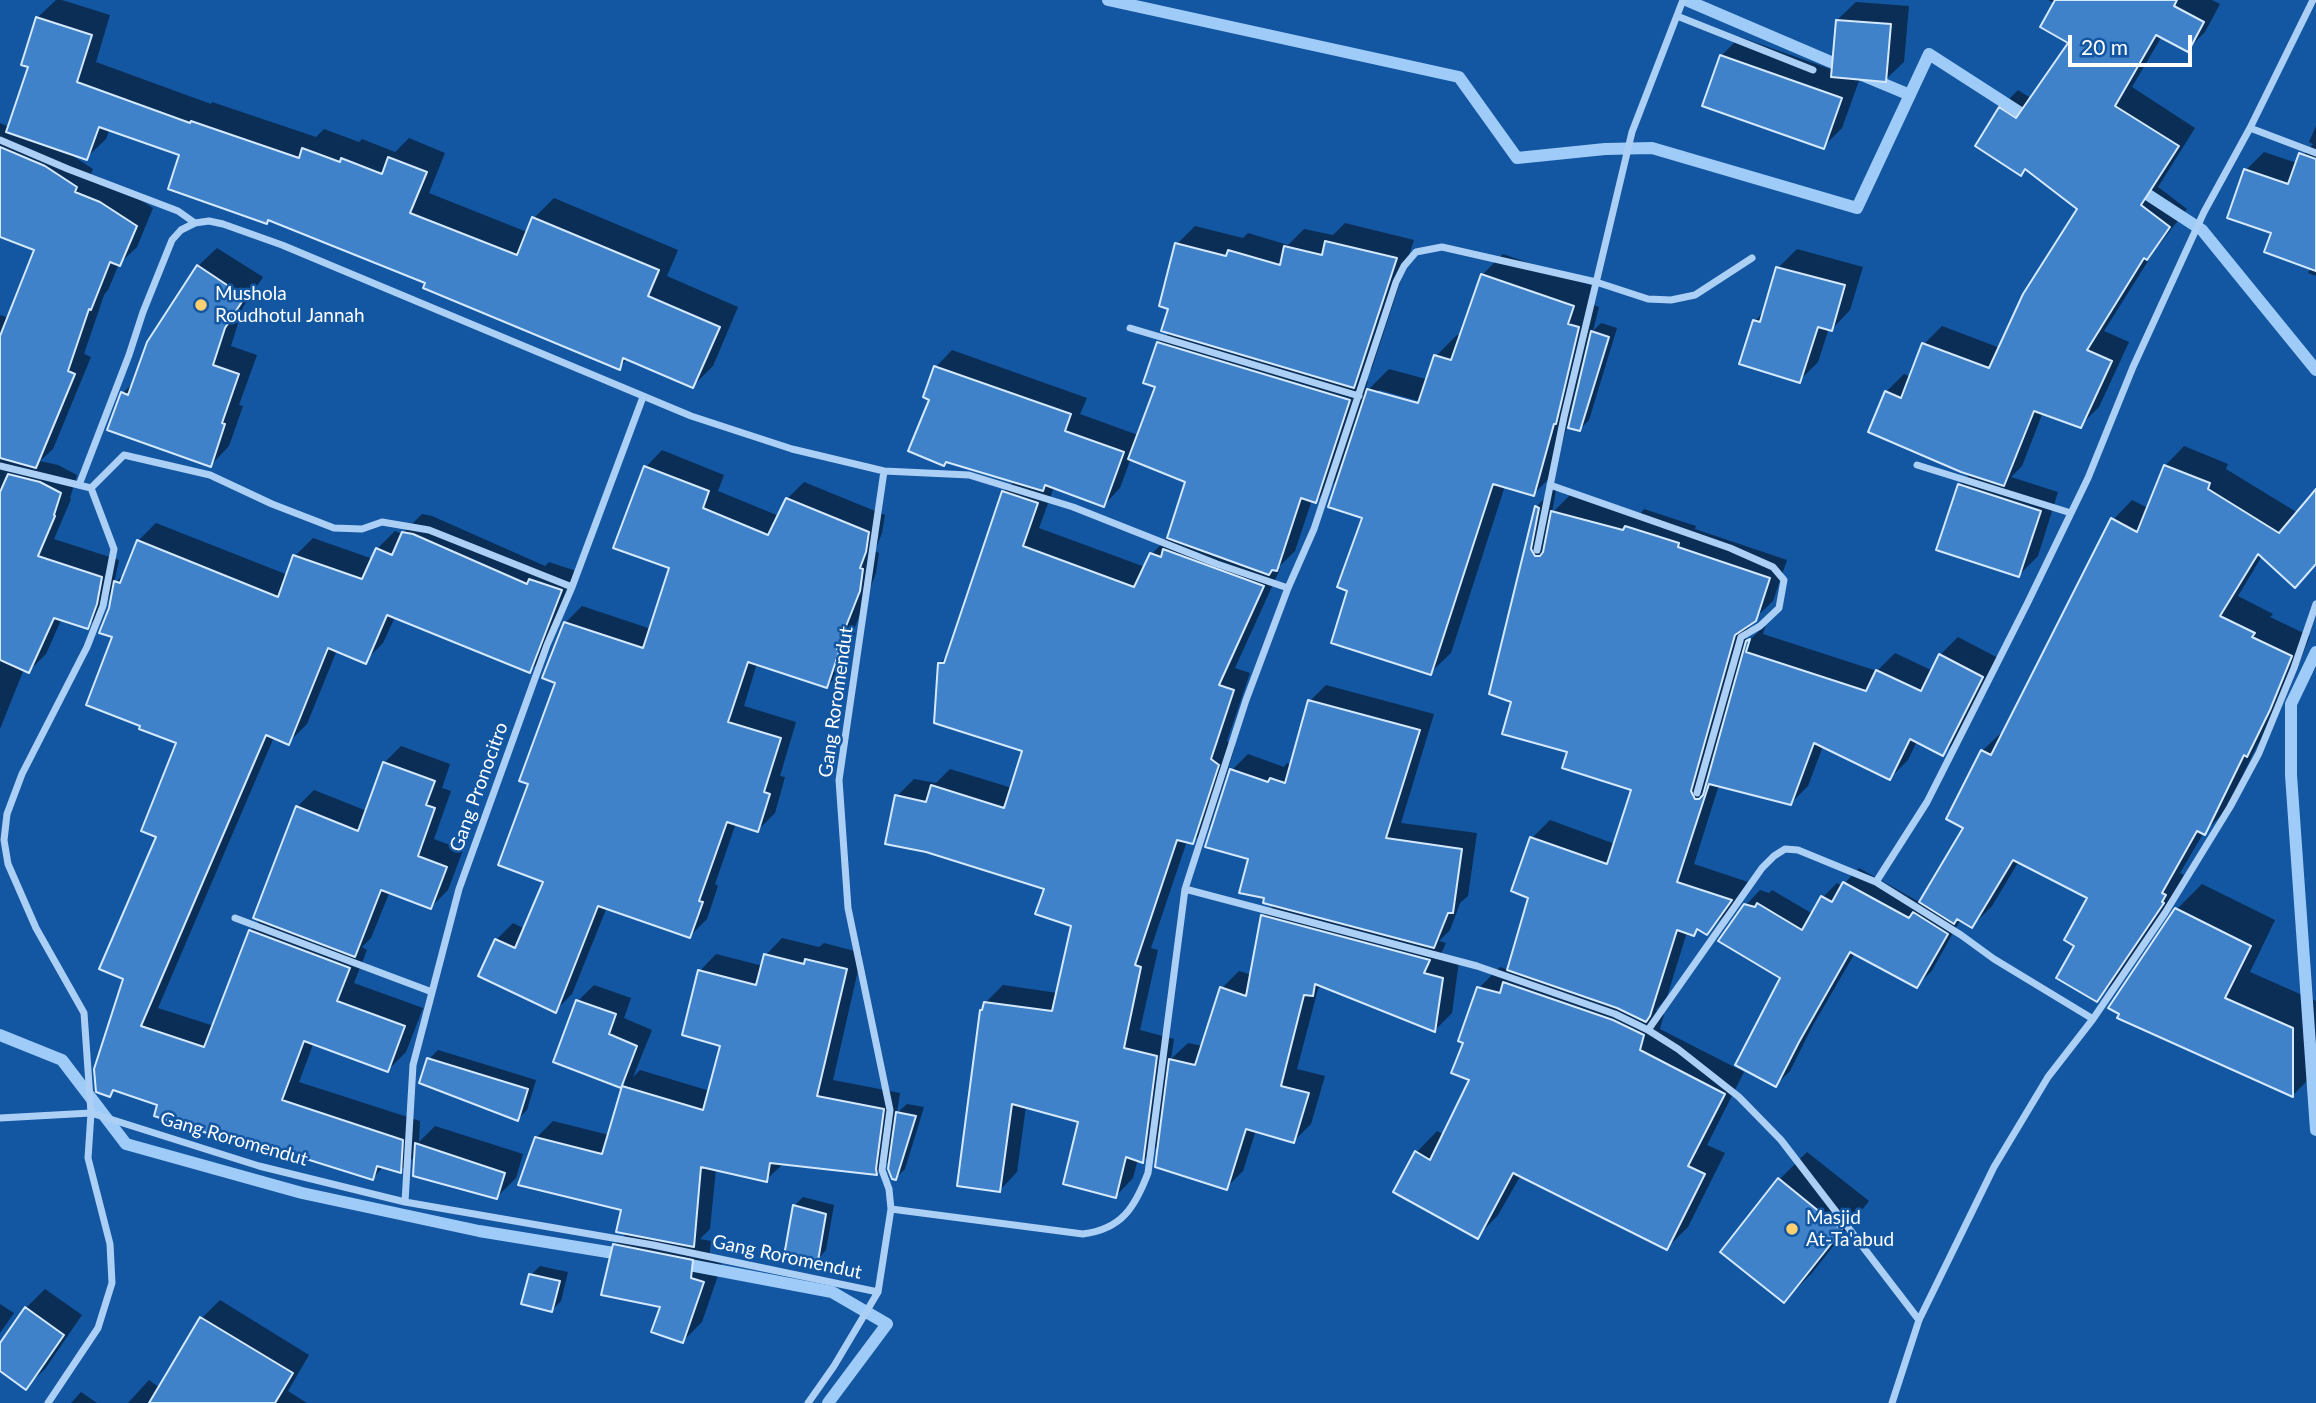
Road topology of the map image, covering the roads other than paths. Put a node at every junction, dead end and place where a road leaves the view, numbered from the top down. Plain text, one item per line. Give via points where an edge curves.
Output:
1 (1683, 0) edge
2 (2313, 0) edge
3 (1678, 13) junction
4 (1813, 70) dead end
5 (2250, 128) junction
6 (0, 140) edge
7 (2316, 153) edge
8 (195, 223) junction
9 (1752, 258) dead end
10 (1596, 282) junction
11 (1130, 328) dead end
12 (1359, 396) junction
13 (643, 397) junction
14 (0, 466) edge
15 (1917, 466) dead end
16 (884, 471) junction
17 (79, 485) junction
18 (1550, 485) junction
19 (91, 488) junction
20 (2071, 513) junction
21 (1537, 550) dead end
22 (572, 587) junction
23 (1288, 588) junction
24 (2316, 604) edge
25 (1697, 793) dead end
26 (1876, 882) junction
27 (1185, 889) junction
28 (235, 918) dead end
29 (432, 992) junction
30 (2093, 1019) junction
31 (1648, 1030) junction
32 (91, 1114) junction
33 (0, 1118) edge
34 (405, 1202) junction
35 (891, 1209) junction
36 (878, 1292) junction
37 (1919, 1320) junction
38 (48, 1403) edge
39 (808, 1403) edge
40 (1892, 1403) edge

1 - 3 street
2 - 5 street
3 - 4 street
3 - 10 street via 1632,132
5 - 7 street
5 - 20 street via 2204,212
6 - 8 street via 178,211
8 - 13 street via 223,224 282,245
8 - 17 street via 172,240
9 - 10 street via 1695,295 1671,300 1648,299
10 - 12 street via 1442,247 1416,252 1396,282
10 - 18 street
11 - 12 street
12 - 23 street via 1314,529
13 - 16 street via 792,449
13 - 22 street, Gang Pronocitro
14 - 17 street
15 - 20 street
16 - 23 street via 969,475 1073,507
16 - 35 street, Gang Roromendut via 839,780 848,908 890,1110 881,1170
17 - 19 street
18 - 21 street
18 - 25 street via 1730,548 1773,567 1784,580 1779,608 1741,637
19 - 22 street via 124,455 211,475 334,528 362,529 382,522 429,530
19 - 32 street via 114,549 103,606 22,774 7,814 4,840 8,864 37,928 84,1013
20 - 26 street via 1927,802
22 - 29 street, Gang Pronocitro via 459,889
23 - 27 street via 1245,700
24 - 30 street via 2259,753 2230,807
26 - 30 street
26 - 31 street via 1798,850 1785,849 1774,856
27 - 31 street via 1477,966
27 - 35 street via 1148,1173 1131,1209 1118,1223 1083,1234
28 - 29 street
29 - 34 street, Gang Pronocitro via 413,1065
30 - 37 street via 2048,1077 1994,1167
31 - 37 street via 1739,1097 1781,1140
32 - 33 street, Gang Roromendut
32 - 34 street, Gang Roromendut via 259,1166
32 - 38 street via 88,1158 110,1244 112,1283 98,1328
34 - 36 street, Gang Roromendut via 653,1245
35 - 36 street, Gang Roromendut
36 - 39 street
37 - 40 street

